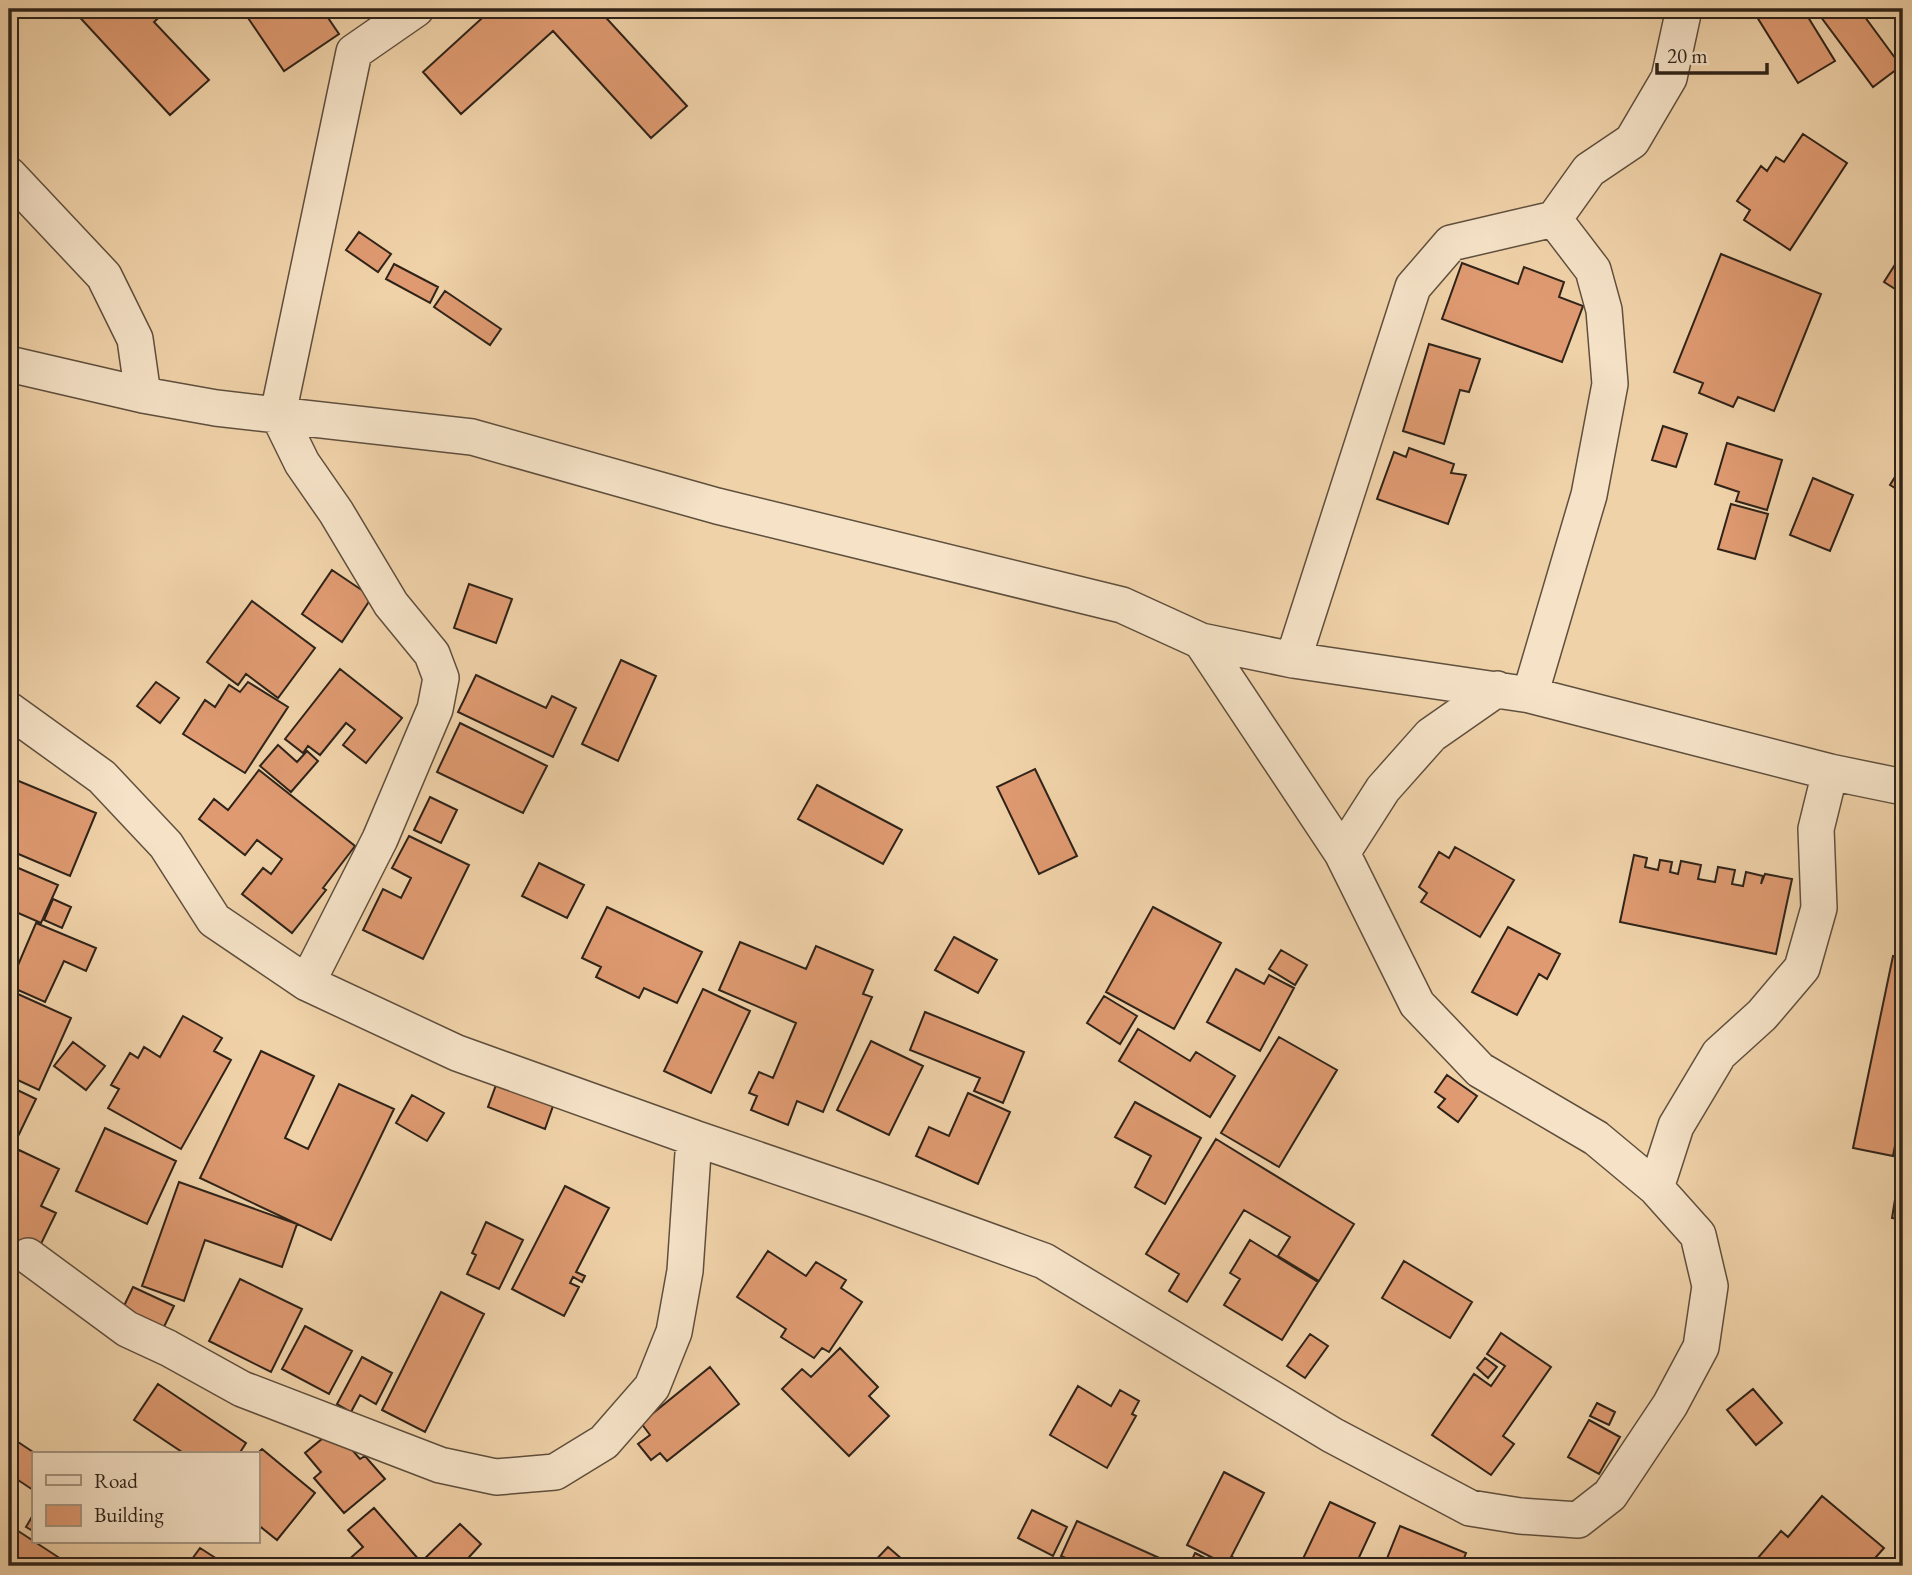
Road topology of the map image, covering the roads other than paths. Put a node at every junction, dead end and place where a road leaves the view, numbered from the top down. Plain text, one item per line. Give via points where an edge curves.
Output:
1 (415, 9) edge
2 (1684, 9) edge
3 (9, 175) edge
4 (1554, 219) junction
5 (9, 364) edge
6 (143, 395) junction
7 (278, 414) junction
8 (1201, 641) junction
9 (1293, 660) junction
10 (1514, 692) junction
11 (9, 710) edge
12 (1830, 772) junction
13 (1903, 787) edge
14 (1342, 853) junction
15 (307, 983) junction
16 (694, 1138) junction
17 (1656, 1188) junction
18 (29, 1256) dead end

1 - 7 street via 354,52
2 - 4 street via 1669,78 1632,141 1589,170
3 - 6 street via 104,276 135,339
4 - 9 street via 1451,243 1413,286
4 - 10 street via 1593,270 1604,310 1611,384 1589,495
5 - 6 street
6 - 7 street
7 - 8 street via 472,437 718,506 1122,605
7 - 15 street via 302,463 391,604 432,654 441,678 435,709 380,839
8 - 9 street
8 - 14 street
9 - 10 street
10 - 12 street
10 - 14 street via 1431,735 1383,789
11 - 15 street via 102,777 166,845 214,920
12 - 13 street
12 - 17 street via 1816,828 1819,908 1802,968 1762,1015 1719,1054 1676,1126
14 - 17 street via 1417,1004 1480,1070 1596,1138
15 - 16 street via 457,1053
16 - 17 street via 1044,1261 1332,1435 1470,1508 1578,1520 1611,1495 1670,1405 1701,1347 1710,1286 1698,1235
16 - 18 street via 685,1271 674,1332 652,1387 604,1443 555,1472 496,1477 440,1465 242,1389 127,1329

